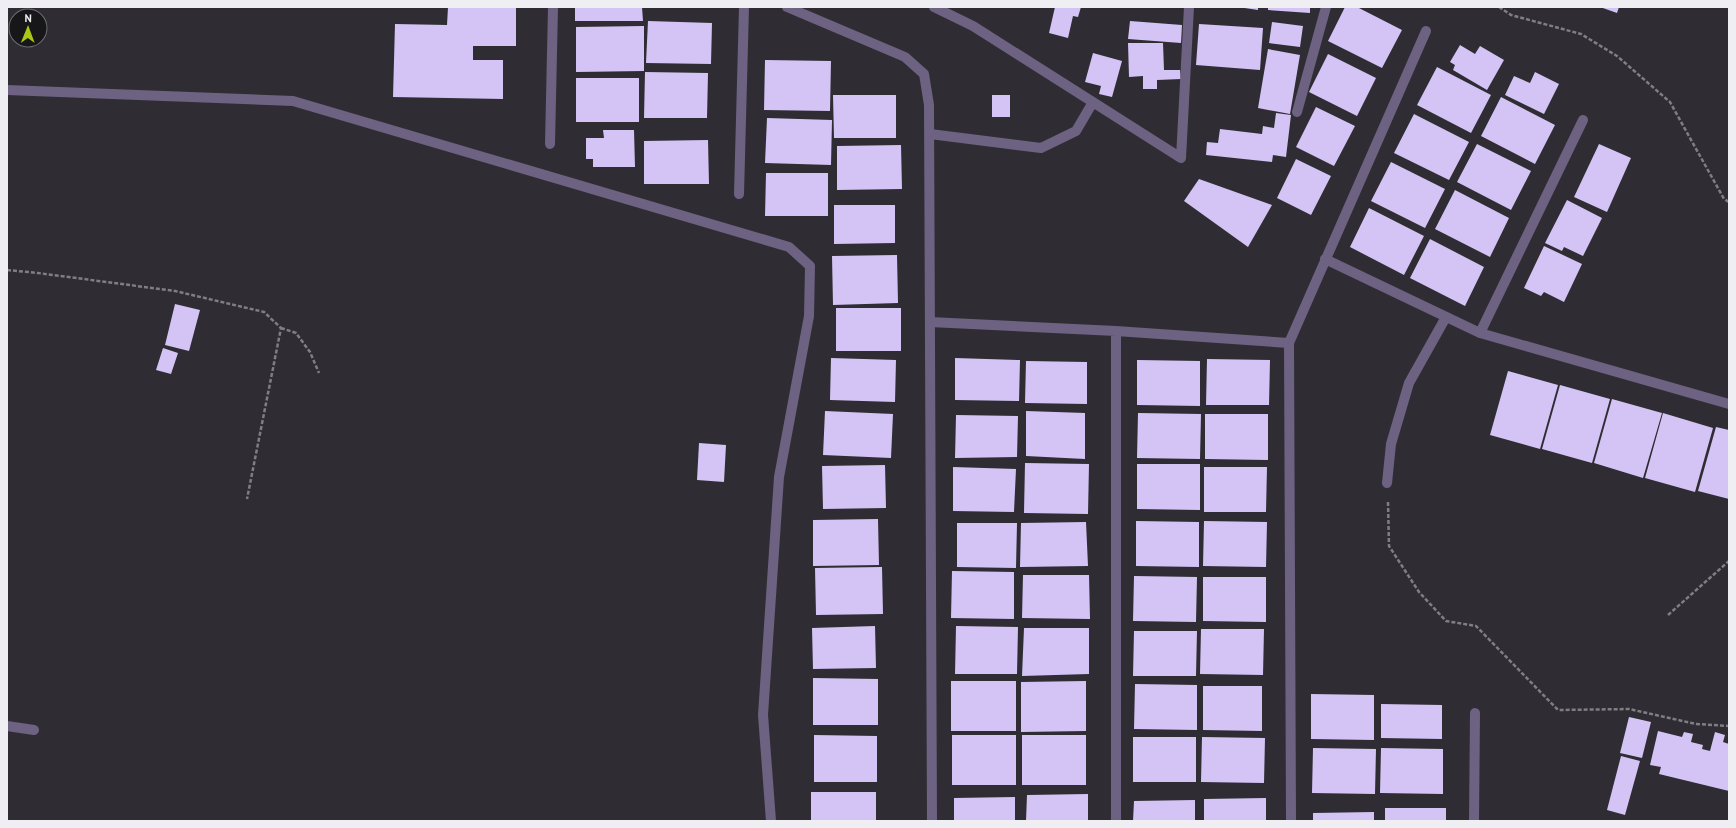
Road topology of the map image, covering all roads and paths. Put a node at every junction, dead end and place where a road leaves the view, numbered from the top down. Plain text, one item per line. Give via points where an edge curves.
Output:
1 (553, 7) edge
2 (744, 7) edge
3 (787, 7) edge
4 (934, 7) edge
5 (1189, 7) edge
6 (1326, 7) edge
7 (1498, 7) edge
8 (1426, 31) dead end
9 (7, 90) edge
10 (1093, 102) junction
11 (1297, 112) dead end
12 (1583, 120) dead end
13 (930, 134) junction
14 (550, 144) dead end
15 (739, 194) dead end
16 (1729, 202) edge
17 (1325, 259) junction
18 (7, 270) edge
19 (1446, 317) junction
20 (930, 322) junction
21 (281, 328) junction
22 (1116, 331) junction
23 (1480, 333) junction
24 (1289, 343) junction
25 (319, 373) dead end
26 (1729, 404) edge
27 (1387, 483) joint
28 (247, 500) dead end
29 (1729, 561) edge
30 (1668, 615) dead end
31 (1475, 713) dead end
32 (7, 726) edge
33 (1729, 726) edge
34 (34, 730) dead end
35 (771, 821) edge
36 (932, 821) edge
37 (1116, 821) edge
38 (1291, 821) edge
39 (1474, 821) edge

1 - 14 street
2 - 15 street
3 - 13 street via 905,57 924,74
4 - 10 street via 973,26
5 - 10 street via 1182,158
6 - 11 street
7 - 16 path via 1511,14 1581,34 1617,56 1670,102 1724,199
8 - 17 street
9 - 35 street via 293,101 789,247 810,266 809,316 779,485 763,715
10 - 13 street via 1076,131 1041,148
12 - 23 street
13 - 20 street
17 - 19 street
17 - 24 street
18 - 21 path via 175,291 264,312
19 - 23 street
19 - 27 street via 1409,383 1391,444
20 - 22 street
20 - 36 street
21 - 25 path via 296,333 310,352
21 - 28 path
22 - 24 street
22 - 37 street
23 - 26 street
24 - 38 street
27 - 33 path via 1389,546 1419,592 1446,621 1476,626 1558,710 1628,709 1696,724
29 - 30 path
31 - 39 street
32 - 34 street

